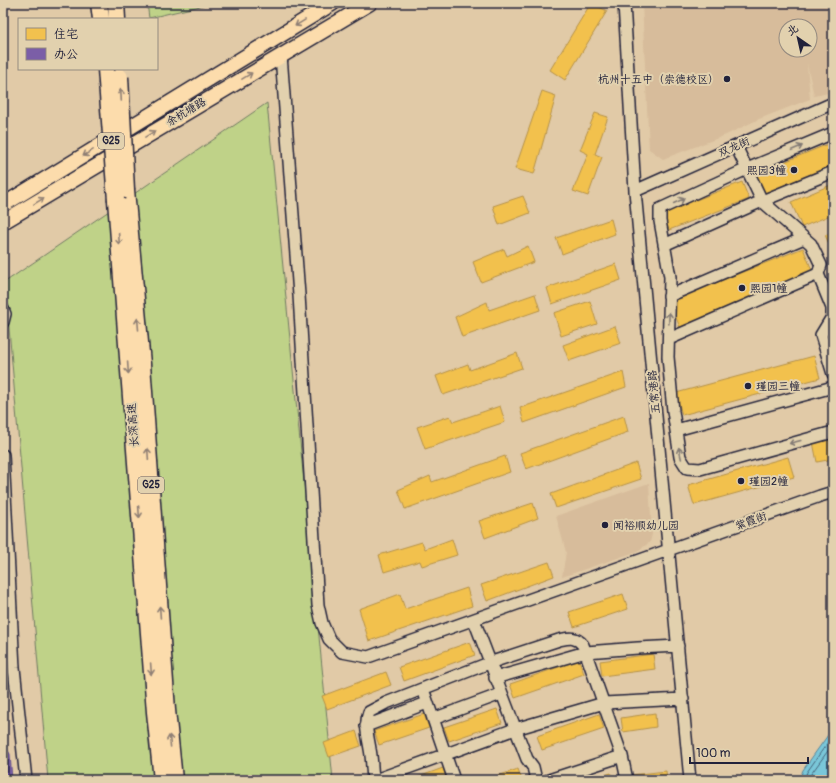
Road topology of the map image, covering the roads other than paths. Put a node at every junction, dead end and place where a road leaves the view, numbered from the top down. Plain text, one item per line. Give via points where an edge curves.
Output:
1 (99, 3) edge
2 (102, 3) edge
3 (116, 3) edge
4 (121, 3) edge
5 (333, 3) edge
6 (370, 3) edge
7 (624, 3) edge
8 (102, 18) edge
9 (102, 18) edge
10 (117, 18) edge
11 (120, 18) edge
12 (281, 55) junction
13 (113, 74) edge
14 (833, 103) edge
15 (833, 133) edge
16 (736, 146) junction
17 (747, 169) junction
18 (833, 172) edge
19 (635, 191) junction
20 (121, 195) junction
21 (762, 201) junction
22 (3, 205) edge
23 (3, 222) edge
24 (804, 238) junction
25 (664, 245) junction
26 (818, 274) junction
27 (669, 296) junction
28 (3, 309) edge
29 (3, 322) edge
30 (669, 339) junction
31 (668, 357) junction
32 (651, 360) junction
33 (833, 374) edge
34 (833, 387) edge
35 (676, 430) junction
36 (833, 432) edge
37 (3, 455) edge
38 (833, 492) edge
39 (669, 550) junction
40 (474, 620) junction
41 (678, 646) junction
42 (586, 652) junction
43 (490, 663) junction
44 (14, 668) junction
45 (3, 672) edge
46 (495, 678) junction
47 (422, 689) junction
48 (501, 694) junction
49 (683, 699) junction
50 (428, 703) junction
51 (604, 703) junction
52 (433, 719) junction
53 (366, 726) junction
54 (515, 729) junction
55 (445, 754) junction
56 (622, 756) junction
57 (26, 780) edge
58 (162, 780) edge
59 (174, 780) edge
60 (374, 780) edge
61 (454, 780) edge
62 (536, 780) edge
63 (549, 780) edge
64 (627, 780) edge
65 (690, 780) edge

1 - 8 highway
2 - 9 highway
3 - 10 highway
4 - 11 highway
5 -> 22 main road, 余杭塘路
6 - 12 main road, 余杭塘路
7 - 19 street, 五常港路
23 -> 12 main road, 余杭塘路
12 - 40 street, 紫霞街 via 318,605 322,623 329,639 342,652 368,657
13 - 20 highway, 长深高速 / G25, bridge
14 - 16 street, 双龙街
17 -> 15 street
16 - 17 street
16 - 19 street, 双龙街
17 - 21 street
25 -> 17 street via 660,209
18 - 21 street
19 - 32 street, 五常港路
20 -> 58 highway, 长深高速 / G25 via 154,704
59 -> 20 highway, 长深高速 / G25 via 142,364
21 - 24 street
21 - 25 street
24 - 26 street via 811,244 822,265
24 - 27 street
25 - 27 street via 670,277
26 - 30 street
26 - 33 street via 832,308 832,317 822,335
30 -> 27 street
28 - 29 street
30 - 31 street
31 - 32 street
31 - 35 street
32 - 39 street, 五常港路
34 - 35 street
36 -> 35 street via 700,469 687,468 680,457
37 - 44 street
38 - 39 street, 紫霞街
39 - 40 street, 紫霞街
39 - 41 street, 五常港路
40 - 43 street
41 - 42 street
41 - 49 street, 五常港路
42 - 43 street via 579,640 570,638
42 - 46 street
42 - 51 street
43 - 46 street
43 - 47 street
44 - 45 street
44 - 57 street
46 - 48 street
47 - 50 street
47 - 53 street via 368,712
48 - 52 street
48 - 54 street
49 - 51 street
49 - 65 street, 五常港路
50 - 52 street
50 - 53 street
51 - 54 street
51 - 56 street
52 - 55 street
53 - 60 street
54 - 55 street
54 - 62 street via 533,767
55 - 60 street
55 - 61 street
56 - 63 street
56 - 64 street

